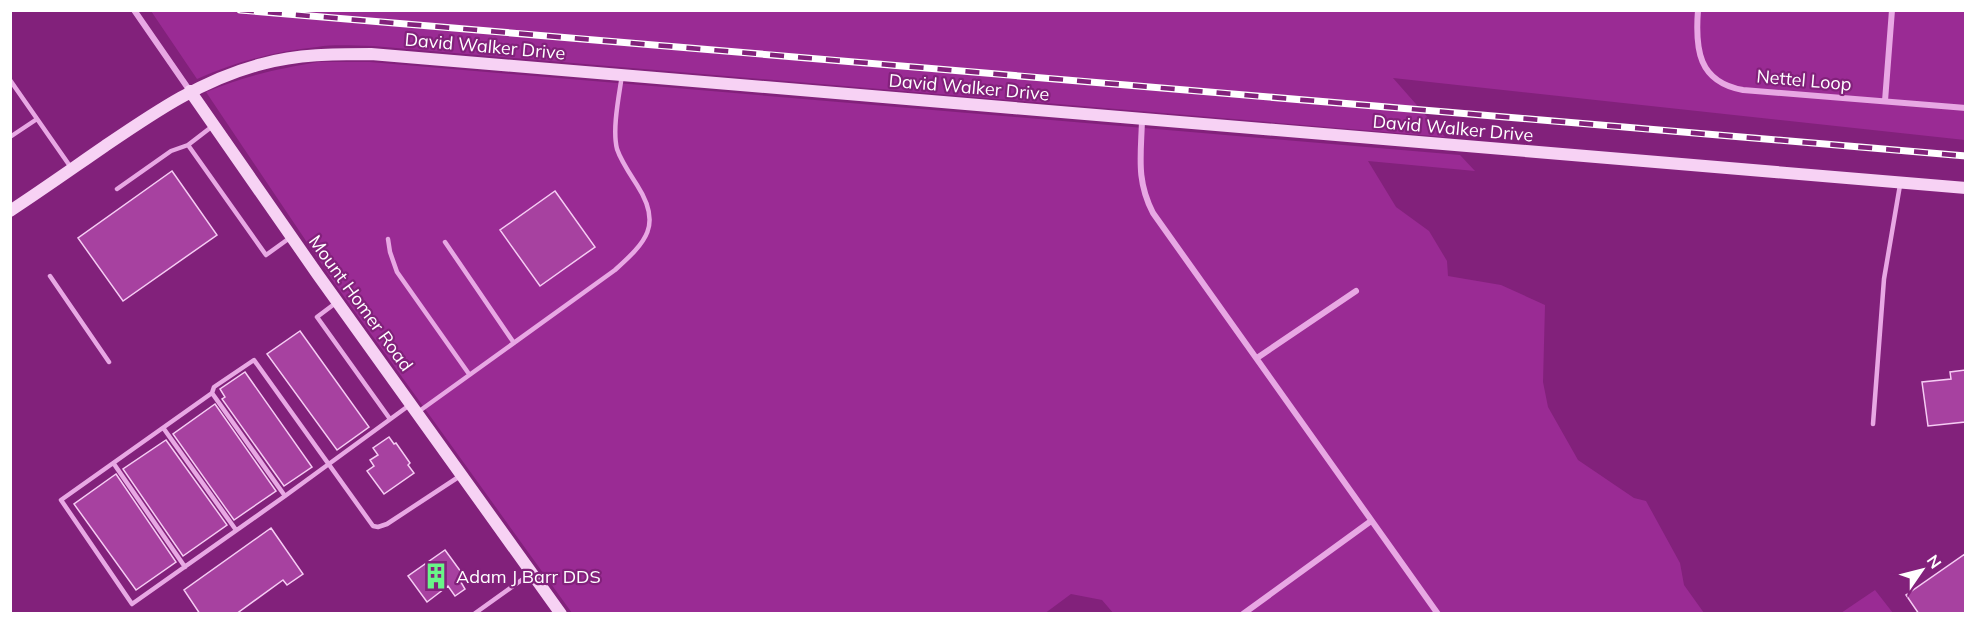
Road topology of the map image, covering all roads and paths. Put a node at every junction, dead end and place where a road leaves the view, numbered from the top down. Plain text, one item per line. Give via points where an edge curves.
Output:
1 (134, 10) edge
2 (1698, 10) edge
3 (1892, 10) edge
4 (622, 75) junction
5 (10, 80) edge
6 (190, 91) junction
7 (1885, 101) junction
8 (1965, 108) edge
9 (37, 119) junction
10 (1142, 120) junction
11 (213, 125) junction
12 (10, 137) edge
13 (188, 145) junction
14 (72, 169) junction
15 (1900, 182) junction
16 (1965, 188) edge
17 (117, 189) dead end
18 (10, 211) edge
19 (291, 237) junction
20 (388, 239) dead end
21 (445, 242) dead end
22 (50, 276) dead end
23 (1356, 291) dead end
24 (337, 302) junction
25 (514, 342) junction
26 (1257, 358) junction
27 (109, 362) dead end
28 (469, 374) junction
29 (212, 393) junction
30 (414, 408) junction
31 (390, 419) junction
32 (1873, 424) dead end
33 (164, 429) junction
34 (114, 464) junction
35 (329, 464) junction
36 (462, 474) junction
37 (285, 496) junction
38 (1371, 520) junction
39 (236, 530) junction
40 (185, 567) junction
41 (532, 573) junction
42 (474, 614) edge
43 (561, 614) edge
44 (1243, 614) edge
45 (1438, 614) edge

1 - 6 street, Mount Homer Road
2 - 7 street, Nettel Loop via 1696,42 1700,58 1714,77 1728,86
3 - 7 street
4 - 6 street, David Walker Drive via 371,54 319,54 264,63
4 - 10 street, David Walker Drive
4 - 25 lane via 617,148 648,202 651,222 639,247 615,270
5 - 9 lane
6 - 11 street, Mount Homer Road
6 - 14 street, David Walker Drive
7 - 8 street, Nettel Loop
9 - 12 lane
9 - 14 lane
10 - 15 street, David Walker Drive
10 - 26 street via 1141,181 1145,197
11 - 13 lane
11 - 19 street, Mount Homer Road
13 - 17 lane via 171,151
13 - 19 lane via 266,255
14 - 18 street, David Walker Drive
15 - 16 street, David Walker Drive
15 - 32 lane via 1884,279
19 - 24 street, Mount Homer Road
20 - 28 lane via 397,272
21 - 25 lane
22 - 27 lane
23 - 26 street
24 - 30 street, Mount Homer Road
24 - 31 lane via 317,317
25 - 28 lane
26 - 38 street
28 - 30 lane
29 - 33 lane
29 - 35 lane via 214,387 254,360
29 - 37 lane
30 - 31 lane
30 - 36 street, Mount Homer Road
31 - 35 lane
33 - 34 lane
33 - 39 lane
34 - 40 lane
34 - 40 lane via 61,500 132,604
35 - 36 lane via 369,521 378,527
35 - 37 lane
36 - 41 street, Mount Homer Road
37 - 39 lane
38 - 44 street
38 - 45 street
39 - 40 lane
41 - 42 lane
41 - 43 street, Mount Homer Road

